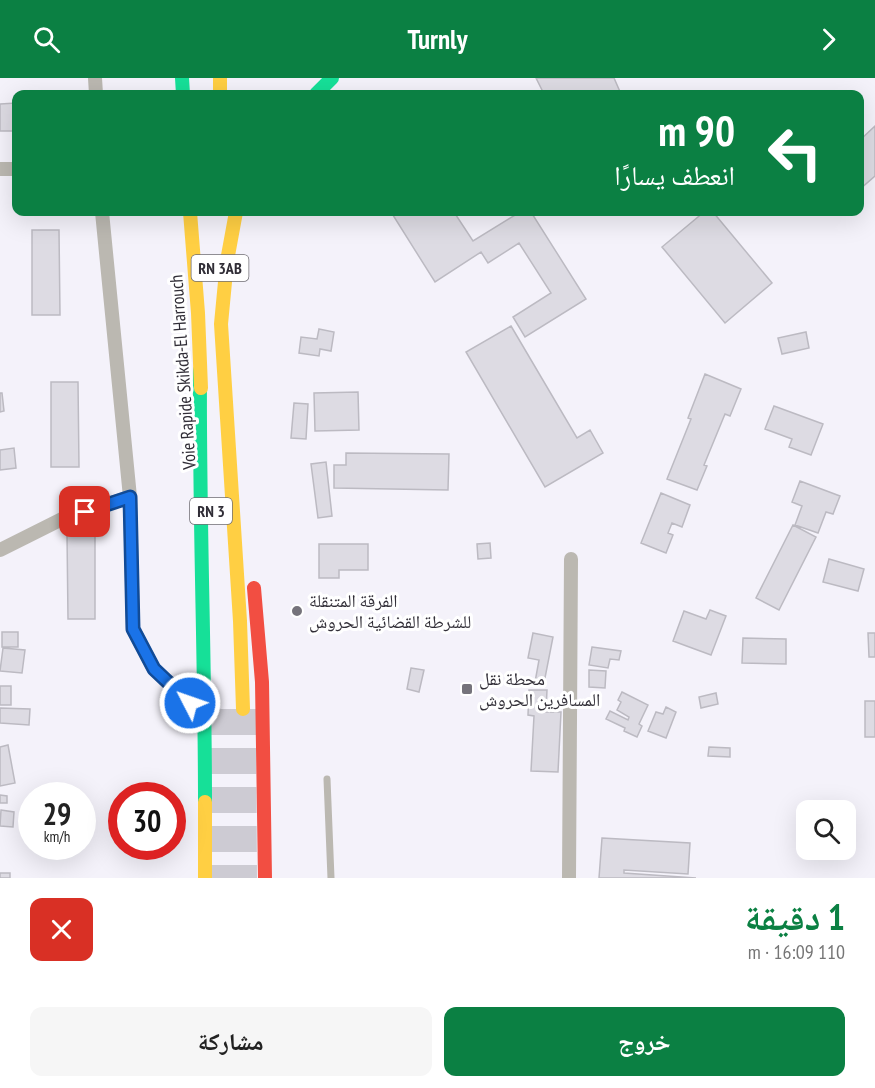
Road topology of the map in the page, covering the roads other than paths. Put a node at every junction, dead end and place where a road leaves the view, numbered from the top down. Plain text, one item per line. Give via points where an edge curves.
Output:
1 (332, 78) edge
2 (320, 90) edge
3 (102, 216) edge
4 (190, 216) edge
5 (197, 216) edge
6 (235, 216) edge
7 (220, 221) dead end
8 (198, 313) junction
9 (221, 324) junction
10 (200, 370) junction
11 (226, 418) junction
12 (130, 497) junction
13 (0, 550) edge
14 (571, 558) dead end
15 (250, 560) dead end
16 (253, 579) dead end
17 (216, 591) dead end
18 (205, 708) junction
19 (243, 709) tunnel mouth
20 (327, 779) dead end
21 (205, 878) edge
22 (265, 878) edge
23 (331, 878) edge
24 (568, 878) edge

1 - 2 highway
3 - 12 street
4 - 8 highway, Voie Rapide Skikda-El Harrouch / RN 3
5 - 8 highway, RN 3AB
6 - 9 highway, RN 3
7 - 9 highway, RN 3AB
8 - 10 highway, Voie Rapide Skikda-El Harrouch / RN 3
9 - 11 highway, RN 3
10 - 17 highway, Voie Rapide Skikda-El Harrouch / RN 3
10 - 18 highway
11 - 15 highway
11 - 19 highway, RN 3
12 - 13 street via 62,519
12 - 18 street via 133,629 154,669 190,703
14 - 24 street
16 - 22 highway via 262,682
18 - 21 highway
20 - 23 lane

